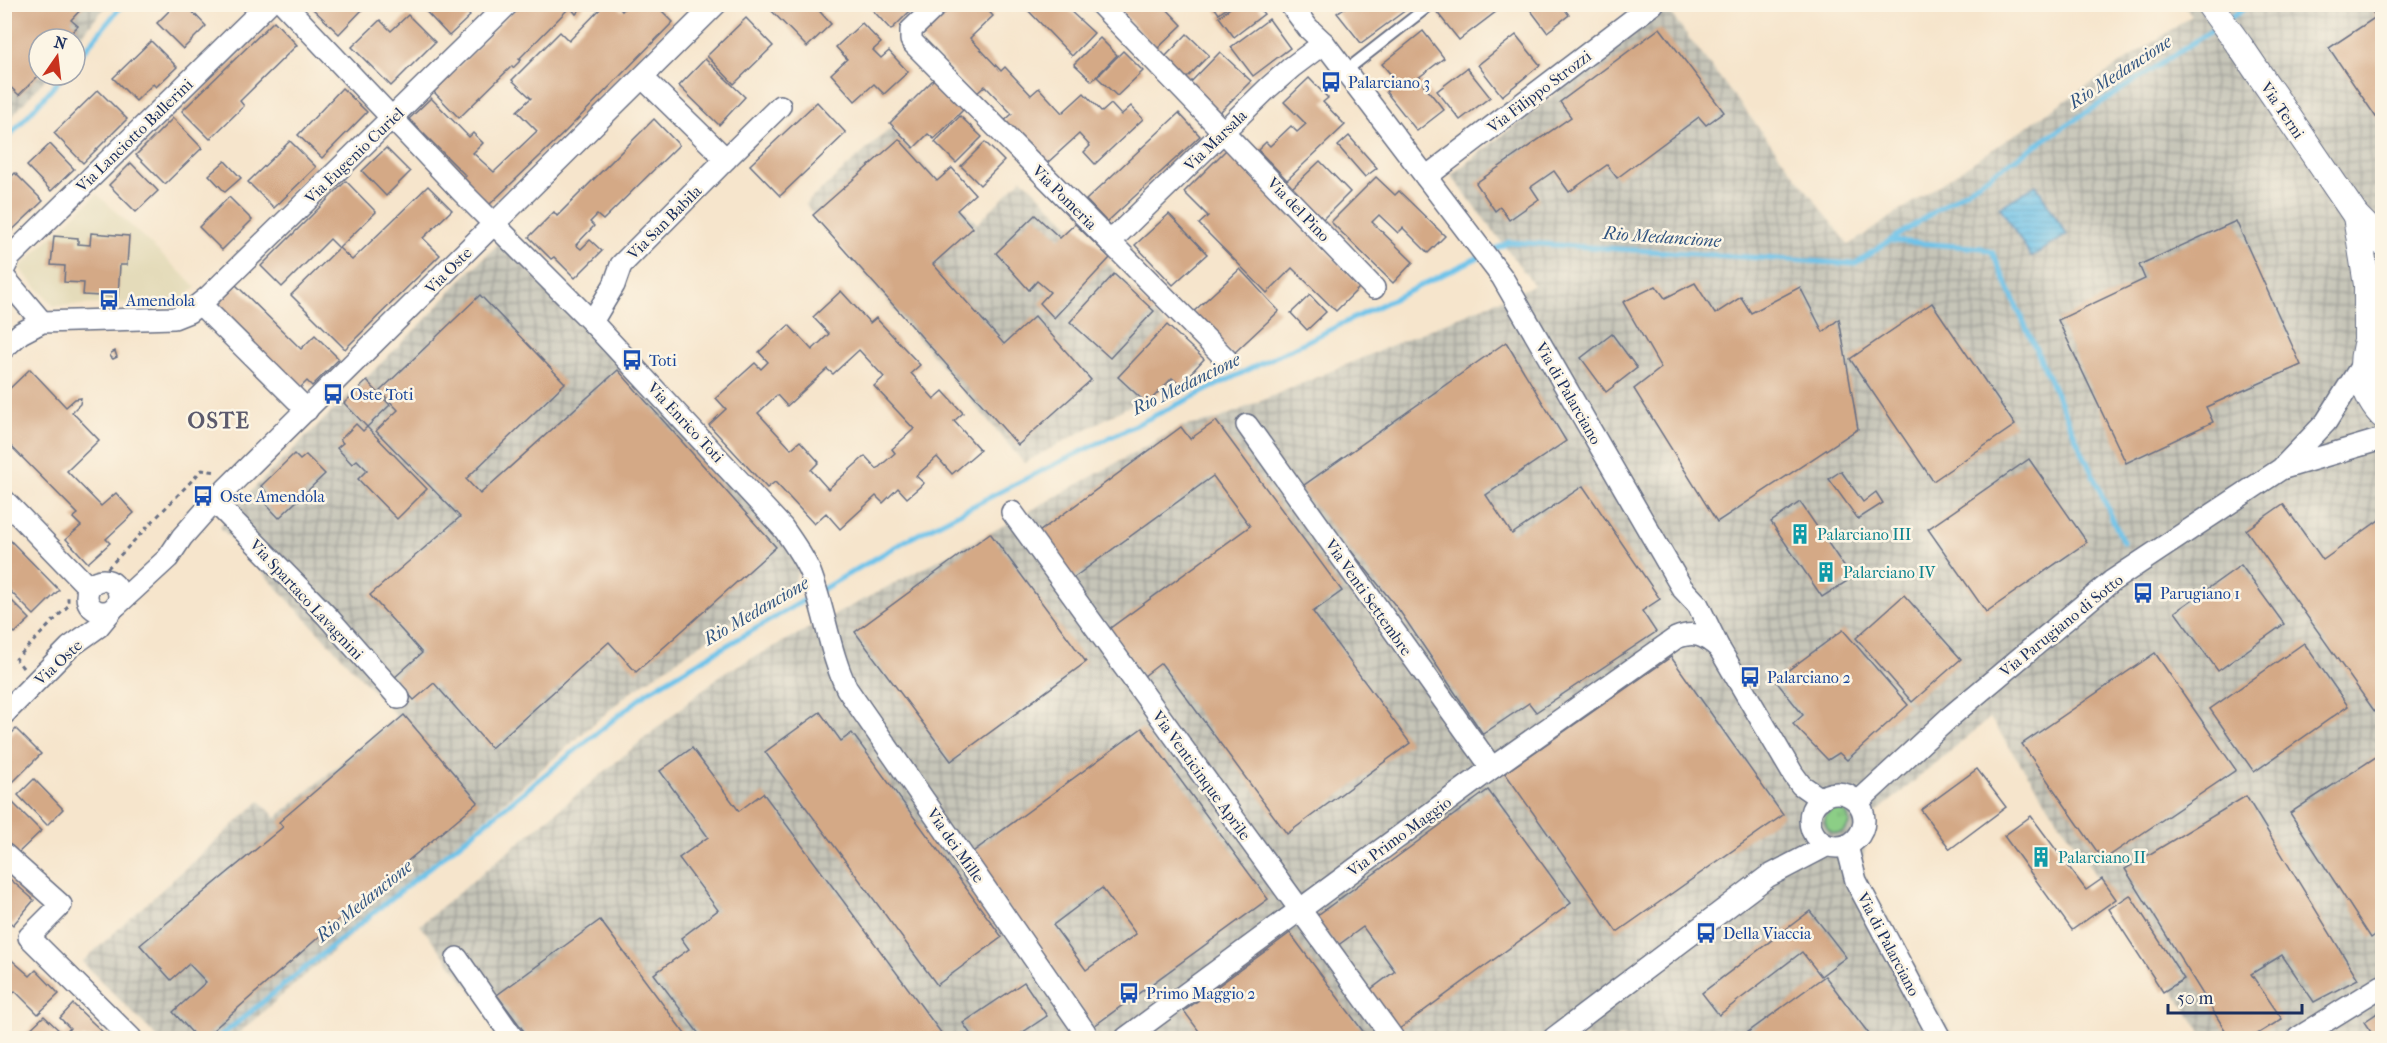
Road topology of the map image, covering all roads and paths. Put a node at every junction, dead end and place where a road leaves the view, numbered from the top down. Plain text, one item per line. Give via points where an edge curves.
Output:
1 (268, 4) edge
2 (284, 4) edge
3 (508, 4) edge
4 (716, 4) edge
5 (938, 4) edge
6 (1100, 4) edge
7 (1431, 4) edge
8 (1653, 4) edge
9 (2209, 4) edge
10 (1293, 5) edge
11 (1324, 43) junction
12 (1344, 72) junction
13 (643, 78) junction
14 (780, 106) dead end
15 (393, 117) junction
16 (1225, 131) junction
17 (726, 159) junction
18 (1426, 177) junction
19 (2356, 216) junction
20 (494, 224) junction
21 (1110, 242) junction
22 (2382, 242) edge
23 (4, 269) edge
24 (4, 277) edge
25 (1374, 288) dead end
26 (200, 304) junction
27 (2382, 314) edge
28 (42, 322) junction
29 (592, 322) junction
30 (2367, 339) junction
31 (4, 348) edge
32 (1227, 360) dead end
33 (2362, 365) junction
34 (308, 410) junction
35 (2382, 415) edge
36 (1247, 425) dead end
37 (2382, 439) edge
38 (2281, 469) junction
39 (4, 500) edge
40 (214, 501) junction
41 (1012, 512) dead end
42 (182, 537) junction
43 (98, 585) junction
44 (1682, 588) junction
45 (115, 608) junction
46 (1676, 638) junction
47 (832, 648) joint
48 (1719, 648) junction
49 (399, 698) dead end
50 (4, 714) edge
51 (1492, 768) junction
52 (1821, 799) junction
53 (1858, 802) junction
54 (1836, 846) junction
55 (4, 854) edge
56 (1298, 909) junction
57 (457, 958) dead end
58 (2382, 986) edge
59 (131, 1038) edge
60 (513, 1038) edge
61 (1085, 1038) edge
62 (1126, 1038) edge
63 (1393, 1038) edge
64 (1554, 1038) edge
65 (1940, 1038) edge
66 (2298, 1038) edge

1 - 23 street, Via Lanciotto Ballerini via 10,257
2 - 15 street, Via Enrico Toti
3 - 15 street, Via Eugenio Curiel
4 - 13 street, Via Oste
5 - 21 street, Via Pomeria via 911,30 911,40
6 - 16 street, Via del Pino
7 - 12 lane
8 - 18 street, Via Filippo Strozzi
9 - 19 street, Via Terni
10 - 11 street, Via di Palarciano
11 - 12 street, Via di Palarciano
11 - 16 street, Via Marsala via 1292,66
12 - 18 street, Via di Palarciano
13 - 17 street
13 - 20 street, Via Oste
14 - 17 street, Via San Babila
15 - 20 street, Via Enrico Toti
15 - 26 street, Via Eugenio Curiel
16 - 21 street, Via Marsala
16 - 25 street, Via del Pino
17 - 29 street, Via San Babila via 621,266
18 - 44 street, Via di Palarciano via 1502,277
19 - 22 street, Via Terni
19 - 30 street, Via Terni via 2367,285
20 - 29 street, Via Enrico Toti
20 - 34 street, Via Oste
21 - 32 street, Via Pomeria
24 - 28 street
26 - 28 street, Via Eugenio Curiel via 174,318
26 - 34 street
27 - 30 street
28 - 31 street
29 - 47 street, Via Enrico Toti via 783,528 811,574
30 - 33 street
33 - 35 street via 2366,390
33 - 38 street, Via Parugiano di Sotto via 2326,422
34 - 40 street, Via Oste
36 - 51 street, Via Venti Settembre
37 - 38 street, Via Parugiano di Sotto
38 - 53 street, Via Parugiano di Sotto via 2112,581 1951,717
39 - 43 street
40 - 42 street, Via Oste
40 - 49 street, Via Spartaco Lavagnini via 327,616
41 - 56 street, Via Venticinque Aprile
42 - 43 street, Via Oste via 134,574
42 - 45 street, Via Oste via 168,558
43 - 45 street via 119,590
43 - 45 street via 87,599 92,608 101,613
44 - 46 street via 1685,616
44 - 48 street, Via di Palarciano via 1698,605
45 - 50 street, Via Oste
46 - 48 street via 1695,633
46 - 51 street, Via Primo Maggio
47 - 61 street, Via dei Mille via 847,689 1085,1032
48 - 52 street, Via di Palarciano via 1793,774
51 - 56 street, Via Primo Maggio
52 - 53 street via 1836,793
52 - 54 street via 1810,814 1810,824 1818,840
53 - 54 street via 1865,818 1861,835
54 - 64 street via 1767,877
54 - 65 street, Via di Palarciano
55 - 59 street via 61,905 29,937
56 - 62 street, Via Primo Maggio
56 - 63 street, Via Venticinque Aprile
57 - 60 street
58 - 66 street

